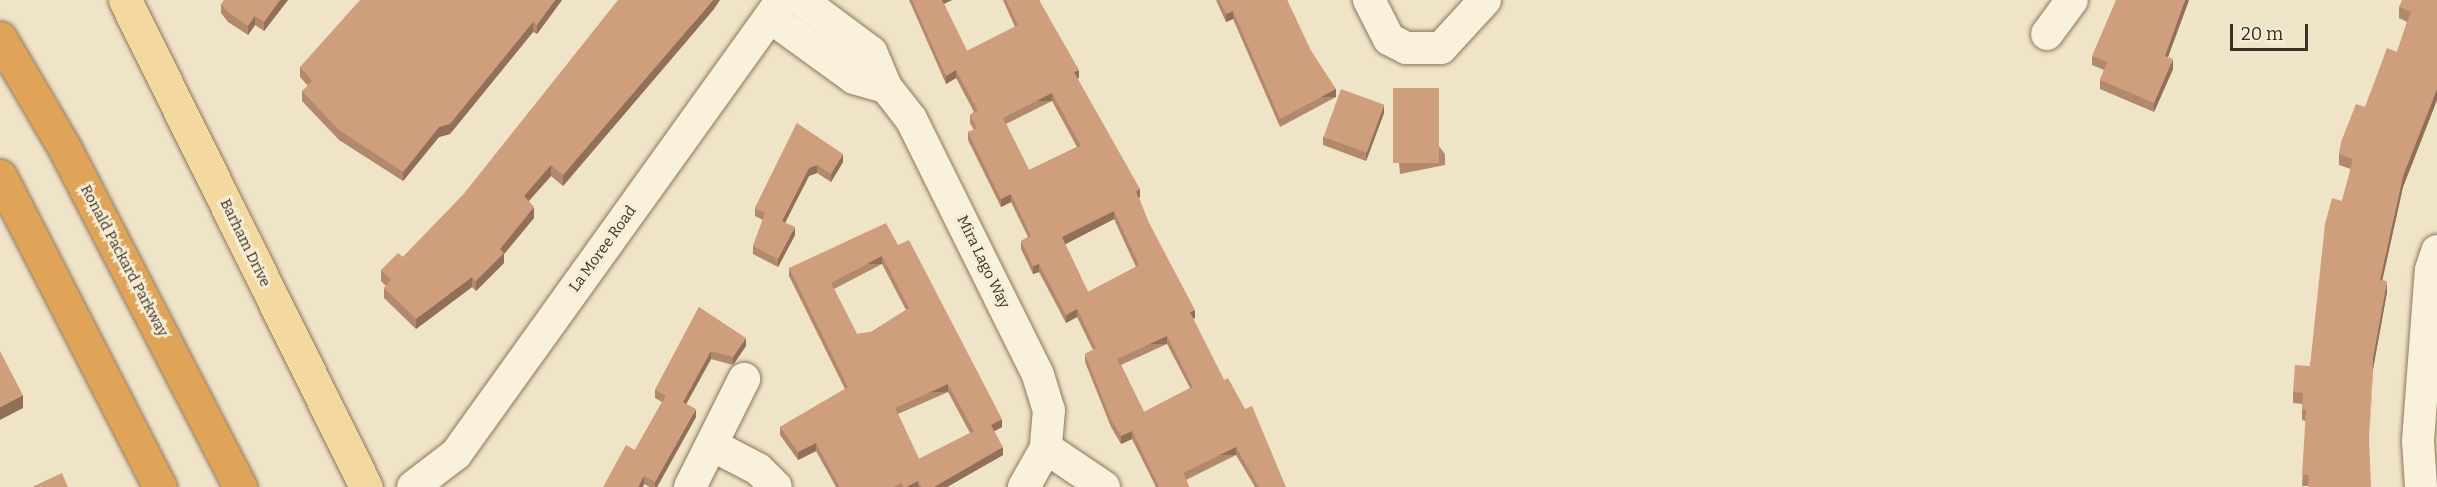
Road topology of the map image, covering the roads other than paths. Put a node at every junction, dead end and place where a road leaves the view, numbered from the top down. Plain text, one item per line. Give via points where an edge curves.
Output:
1 (124, 0) edge
2 (801, 0) edge
3 (1369, 0) edge
4 (1485, 0) edge
5 (2072, 0) edge
6 (776, 8) edge
7 (2047, 34) dead end
8 (0, 38) edge
9 (886, 87) junction
10 (0, 176) edge
11 (2437, 251) edge
12 (744, 379) dead end
13 (712, 445) junction
14 (1046, 448) junction
15 (160, 487) edge
16 (240, 487) edge
17 (366, 487) edge
18 (413, 487) edge
19 (690, 487) edge
20 (776, 487) edge
21 (1024, 487) edge
22 (1104, 487) edge
23 (2421, 487) edge

1 - 17 main road, Barham Drive
2 - 9 street, Mira Lago Way via 871,52
3 - 4 street via 1389,39 1406,48 1441,48
5 - 7 street
6 - 9 street via 854,78
6 - 18 street, La Moree Road via 456,453
8 - 16 highway, Ronald Packard Parkway via 65,149
9 - 14 street, Mira Lago Way via 911,119 1038,375 1049,410
10 - 15 highway
11 - 23 street via 2431,270 2419,430
12 - 13 street
13 - 19 street
13 - 20 street via 758,469
14 - 21 street, Mira Lago Way
14 - 22 street

